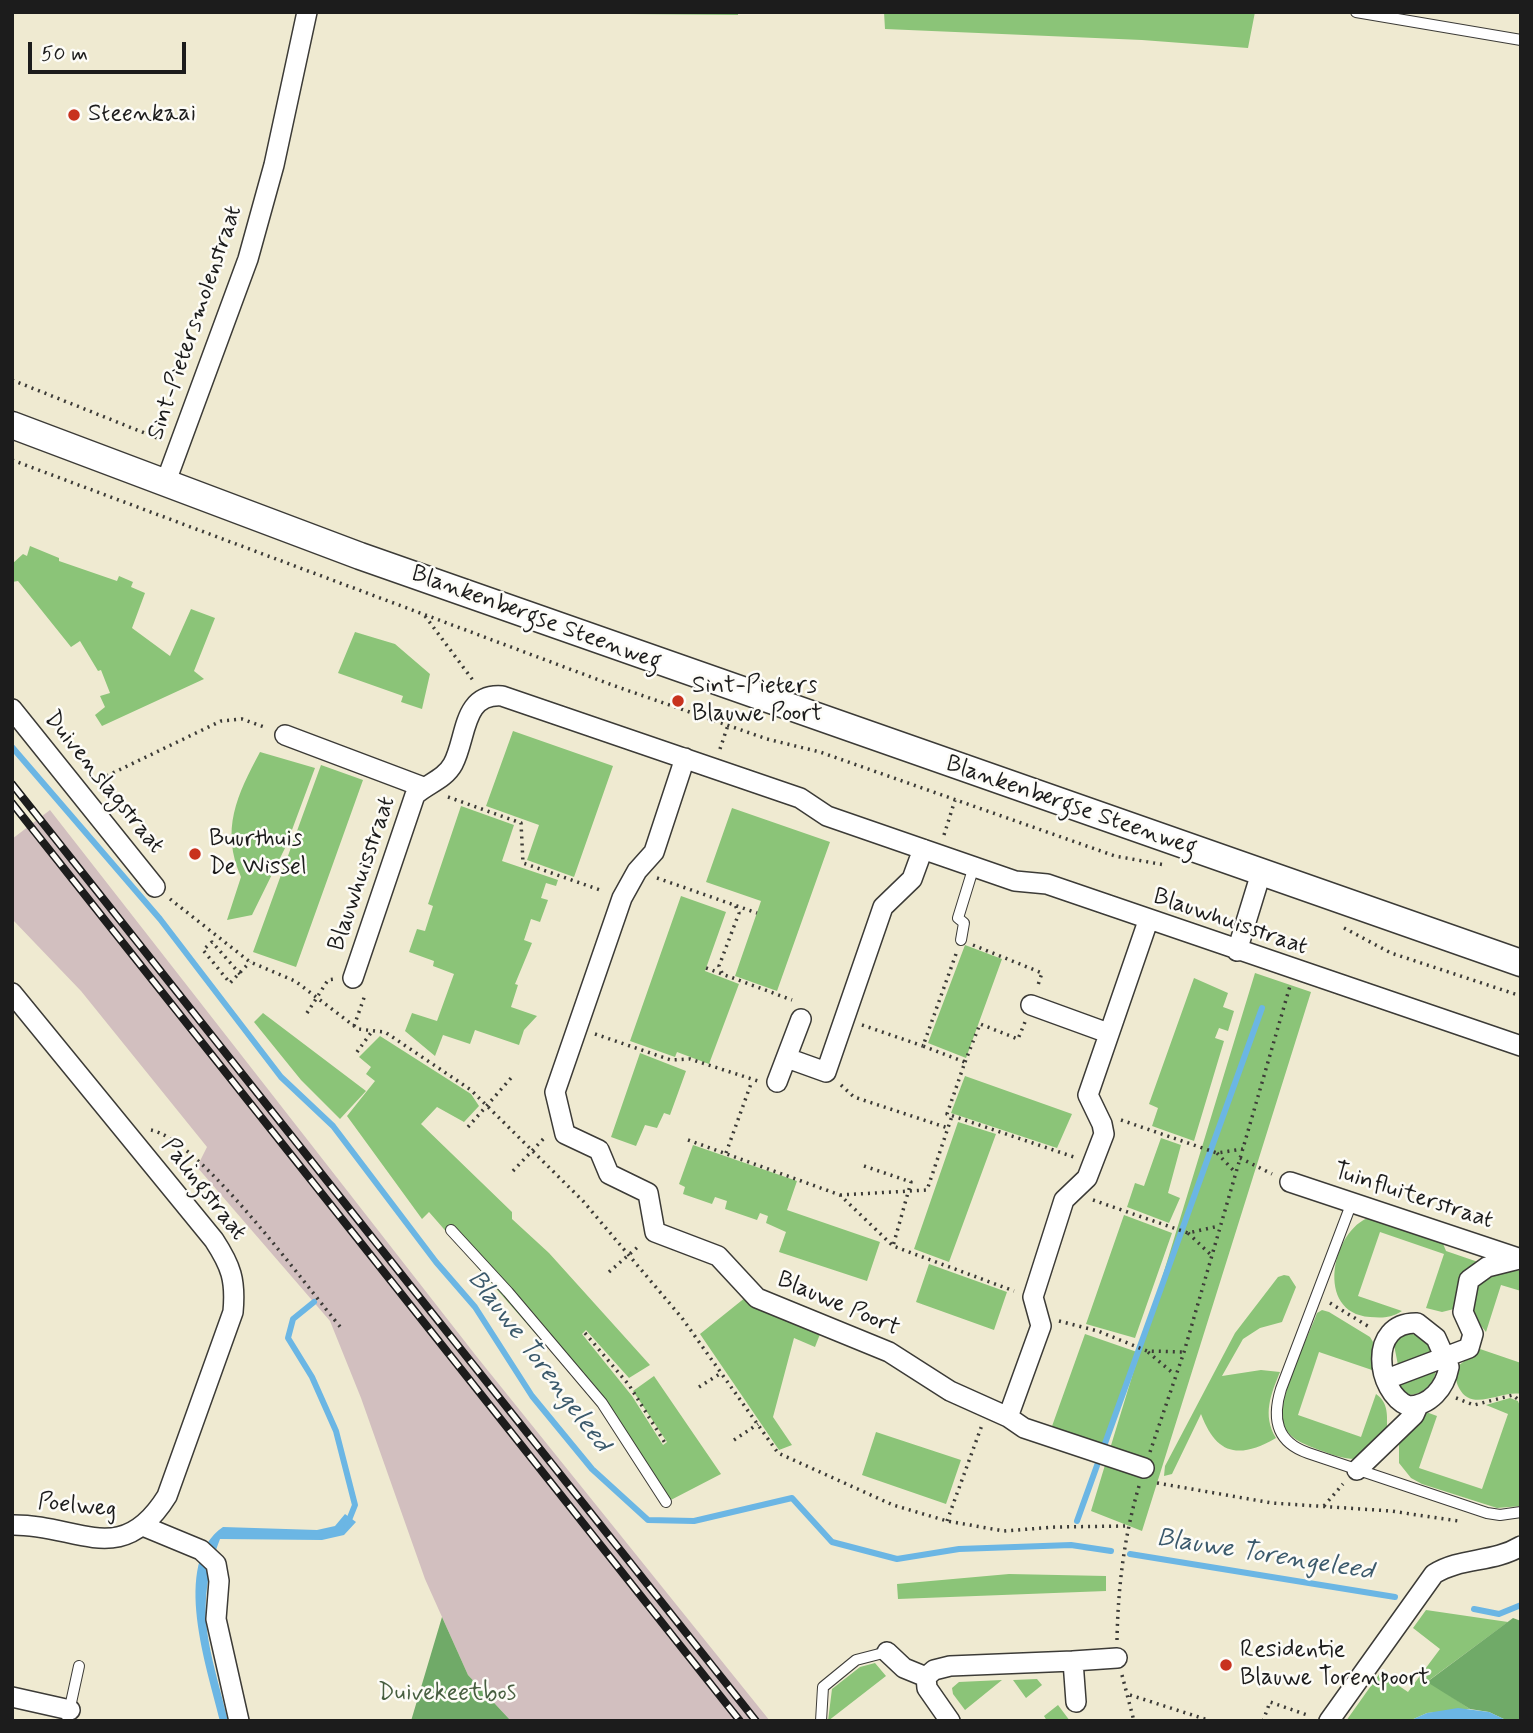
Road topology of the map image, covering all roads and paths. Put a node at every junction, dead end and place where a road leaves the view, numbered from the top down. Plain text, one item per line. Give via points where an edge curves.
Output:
1 (307, 12) edge
2 (1356, 12) edge
3 (1521, 40) edge
4 (12, 380) edge
5 (12, 425) edge
6 (165, 440) dead end
7 (12, 460) edge
8 (165, 484) junction
9 (424, 614) junction
10 (491, 695) junction
11 (12, 709) edge
12 (728, 725) junction
13 (285, 735) joint
14 (685, 758) junction
15 (713, 767) junction
16 (423, 788) junction
17 (77, 791) junction
18 (955, 800) junction
19 (930, 851) junction
20 (1166, 865) dead end
21 (974, 866) junction
22 (637, 871) junction
23 (1261, 873) junction
24 (155, 887) joint
25 (622, 898) junction
26 (735, 905) junction
27 (757, 912) dead end
28 (1148, 921) junction
29 (1339, 925) dead end
30 (217, 938) junction
31 (961, 940) junction
32 (213, 943) junction
33 (1237, 951) junction
34 (250, 962) junction
35 (1521, 963) edge
36 (1293, 971) junction
37 (240, 974) junction
38 (723, 975) dead end
39 (353, 978) dead end
40 (1521, 996) edge
41 (14, 998) edge
42 (318, 999) junction
43 (1031, 1006) junction
44 (307, 1013) dead end
45 (801, 1019) dead end
46 (578, 1028) junction
47 (373, 1030) junction
48 (1108, 1034) junction
49 (1521, 1046) edge
50 (357, 1052) dead end
51 (787, 1058) junction
52 (965, 1062) junction
53 (719, 1070) junction
54 (826, 1072) junction
55 (512, 1077) dead end
56 (716, 1078) dead end
57 (752, 1081) junction
58 (777, 1082) joint
59 (487, 1105) junction
60 (952, 1116) junction
61 (562, 1119) junction
62 (1102, 1124) junction
63 (121, 1126) junction
64 (468, 1127) dead end
65 (948, 1128) junction
66 (688, 1140) dead end
67 (1243, 1149) junction
68 (532, 1151) junction
69 (1215, 1152) junction
70 (726, 1153) junction
71 (1240, 1158) junction
72 (1093, 1163) junction
73 (864, 1166) dead end
74 (513, 1171) dead end
75 (1235, 1172) junction
76 (1290, 1182) joint
77 (1080, 1188) junction
78 (911, 1191) junction
79 (840, 1195) junction
80 (1352, 1201) junction
81 (1220, 1226) junction
82 (451, 1230) dead end
83 (655, 1232) junction
84 (1188, 1233) junction
85 (893, 1246) junction
86 (628, 1255) junction
87 (1211, 1255) junction
88 (1520, 1259) edge
89 (609, 1272) dead end
90 (1318, 1292) junction
91 (1032, 1297) junction
92 (1040, 1317) junction
93 (342, 1329) dead end
94 (585, 1333) dead end
95 (1386, 1336) junction
96 (1145, 1350) junction
97 (1184, 1352) junction
98 (1447, 1357) junction
99 (721, 1373) junction
100 (1175, 1375) junction
101 (1387, 1379) junction
102 (699, 1387) dead end
103 (1441, 1389) junction
104 (1521, 1402) edge
105 (1418, 1406) junction
106 (987, 1410) junction
107 (1008, 1417) junction
108 (758, 1424) junction
109 (734, 1440) dead end
110 (665, 1443) dead end
111 (1357, 1470) junction
112 (1143, 1474) junction
113 (666, 1502) dead end
114 (1324, 1506) junction
115 (1521, 1512) edge
116 (947, 1521) junction
117 (1469, 1522) dead end
118 (12, 1525) edge
119 (143, 1526) junction
120 (1127, 1526) junction
121 (1521, 1546) edge
122 (887, 1652) joint
123 (1117, 1658) junction
124 (1073, 1661) junction
125 (79, 1666) dead end
126 (926, 1677) junction
127 (1129, 1694) junction
128 (12, 1697) edge
129 (1076, 1702) dead end
130 (69, 1715) edge
131 (1322, 1719) edge
132 (239, 1721) edge
133 (821, 1721) edge
134 (950, 1721) edge
135 (1134, 1721) edge
136 (1211, 1721) edge
137 (1264, 1721) edge

1 - 8 street, Sint-Pietersmolenstraat via 274,166 248,259
2 - 3 lane
4 - 6 path, Sint-Pietersmolenstraat
5 - 8 main road, Blankenbergse Steenweg
7 - 9 path, Blankenbergse Steenweg
8 - 23 main road, Blankenbergse Steenweg via 734,690
9 - 10 path via 477,685
9 - 12 path, Blankenbergse Steenweg
10 - 14 street, Blauwhuisstraat
10 - 16 street, Blauwhuisstraat via 472,707 453,766
11 - 17 street, Duivenslagstraat
12 - 15 path
12 - 18 path, Blankenbergse Steenweg
13 - 16 street, Blauwhuisstraat
13 - 17 path via 242,719 221,721
14 - 15 street, Blauwhuisstraat
14 - 22 street via 654,852
15 - 19 street, Blauwhuisstraat via 800,798 827,816
16 - 25 path via 521,823 523,863
16 - 39 street, Blauwhuisstraat via 415,795
17 - 24 street, Duivenslagstraat
18 - 19 path
18 - 20 path, Blankenbergse Steenweg via 1115,856
19 - 21 street, Blauwhuisstraat
19 - 54 street via 912,879 883,907
21 - 28 street, Blauwhuisstraat via 1015,881 1047,884
21 - 31 lane via 958,918 964,922
22 - 25 street
22 - 26 path
23 - 33 street
23 - 35 main road, Blankenbergse Steenweg
24 - 30 path
25 - 46 street
26 - 27 path
26 - 38 path via 739,913 719,967
28 - 33 street, Blauwhuisstraat
28 - 48 street
29 - 40 path via 1391,953
30 - 32 path
30 - 34 path
31 - 43 path via 1042,973
31 - 52 path via 923,1046
32 - 37 path
32 - 37 path via 203,950 230,983
33 - 36 street, Blauwhuisstraat
34 - 37 path
34 - 42 path via 295,981
36 - 49 street, Blauwhuisstraat
36 - 67 path
41 - 63 street, Palingstraat
42 - 44 path
42 - 47 path via 358,1029
43 - 48 street
43 - 52 path via 1018,1039 980,1024
45 - 51 street
46 - 53 path via 671,1060 690,1059
46 - 61 street via 555,1092
47 - 50 path
47 - 59 path via 385,1032
48 - 62 street via 1088,1095
51 - 54 street
51 - 58 street
52 - 60 path via 947,1114
53 - 56 path
53 - 57 path
54 - 65 path via 854,1097
55 - 59 path
57 - 58 path
57 - 70 path
59 - 64 path
59 - 68 path
60 - 65 path
60 - 72 path
61 - 68 path
61 - 83 street via 565,1134 599,1150 609,1174 648,1193
62 - 69 path via 1118,1119
62 - 72 street via 1104,1134
63 - 93 path via 158,1131 198,1159
63 - 119 street, Palingstraat via 214,1240 230,1265 235,1292 233,1312 167,1496
65 - 78 path via 927,1189
66 - 70 path
67 - 69 path
67 - 71 path
68 - 74 path
68 - 86 path via 583,1201
69 - 75 path
70 - 79 path
71 - 75 path
71 - 76 path
72 - 77 street
73 - 78 path via 911,1182
75 - 81 path
76 - 80 street, Tuinfluiterstraat
77 - 84 path via 1083,1196
77 - 91 street via 1064,1200
78 - 79 path
78 - 85 path
79 - 85 path
80 - 88 street, Tuinfluiterstraat
80 - 90 lane
81 - 84 path
81 - 87 path
82 - 113 lane via 602,1403
83 - 86 path
83 - 106 street, Blauwe Poort via 718,1256 757,1298 889,1352
84 - 87 path
85 - 91 path
86 - 89 path
86 - 99 path
87 - 97 path
88 - 98 street via 1487,1267 1469,1280 1463,1312 1473,1340 1469,1348
90 - 95 path via 1340,1311
90 - 111 lane via 1281,1389 1276,1420 1284,1438 1298,1450
91 - 92 street
92 - 96 path via 1098,1331
92 - 107 street via 1041,1326
94 - 110 path via 629,1385
95 - 98 street via 1400,1325 1417,1323 1436,1338
95 - 101 street via 1381,1350
96 - 97 path
96 - 100 path
97 - 100 path
98 - 101 street
98 - 103 street via 1447,1379
99 - 102 path
99 - 108 path
100 - 112 path
101 - 105 street via 1395,1398
103 - 104 path via 1474,1405 1513,1395
103 - 105 street
105 - 111 street
106 - 107 street, Blauwe Poort
106 - 116 path
107 - 112 street, Blauwe Poort via 1024,1428 1101,1454
108 - 109 path
108 - 116 path via 778,1453 893,1505
111 - 114 path
111 - 115 lane via 1487,1513
112 - 114 path via 1272,1503
112 - 120 path
114 - 117 path
116 - 120 path via 1004,1531
118 - 119 street, Poelweg via 104,1539 123,1538
119 - 132 street, Poelweg via 201,1550 216,1564 216,1619
120 - 123 path via 1118,1595
121 - 131 street via 1507,1554 1447,1566 1434,1574
122 - 126 street via 904,1668
122 - 133 lane via 856,1660 823,1687
123 - 124 street
123 - 127 path
124 - 126 street via 950,1666
124 - 129 street
125 - 130 lane
126 - 134 street via 927,1689
127 - 135 path
127 - 136 path
128 - 130 street
131 - 137 path via 1270,1702

